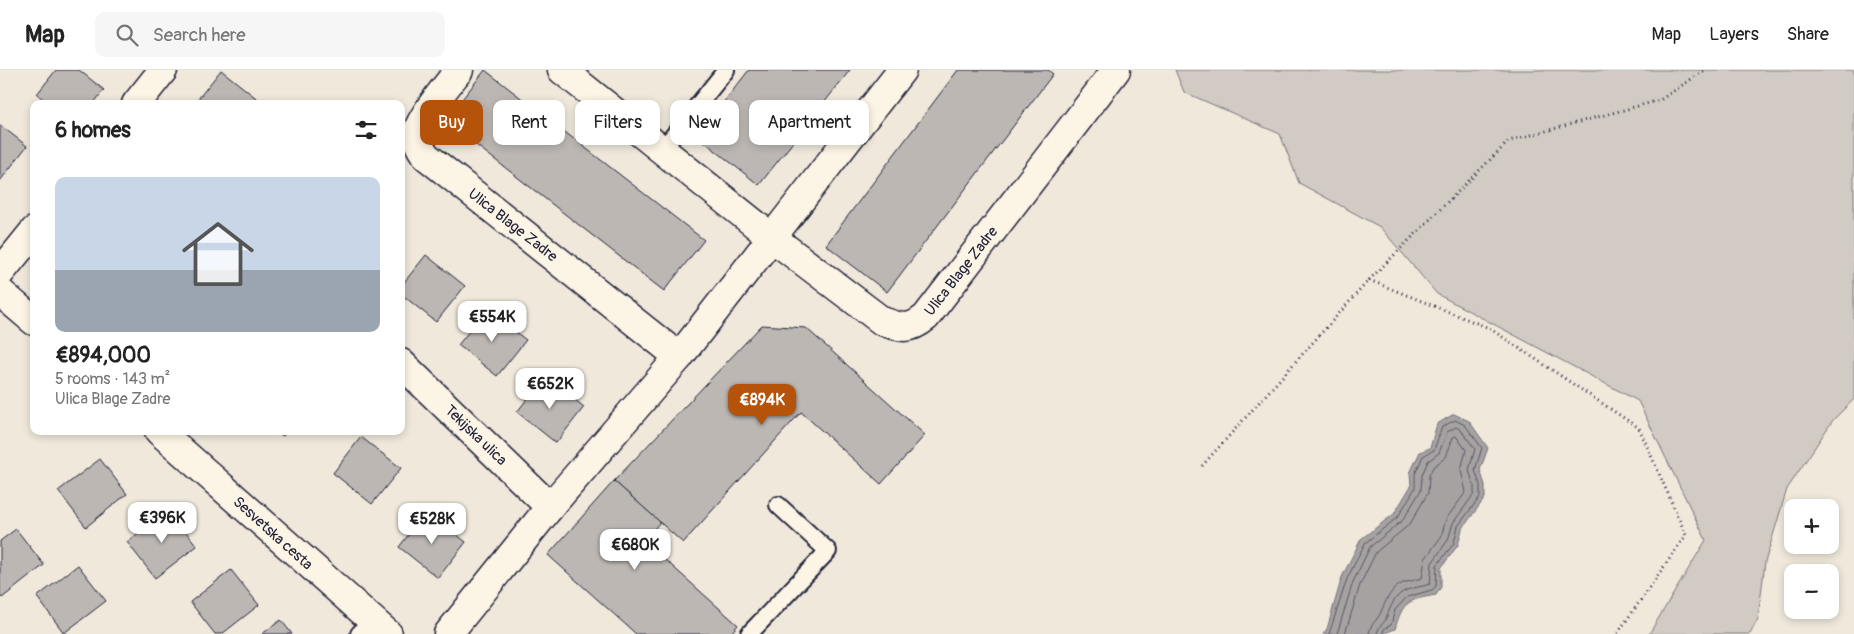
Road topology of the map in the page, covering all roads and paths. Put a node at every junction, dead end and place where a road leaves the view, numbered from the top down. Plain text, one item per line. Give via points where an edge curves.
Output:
1 (162, 70) edge
2 (459, 70) edge
3 (562, 70) edge
4 (726, 70) edge
5 (902, 70) edge
6 (1705, 70) edge
7 (1110, 72) edge
8 (139, 100) edge
9 (662, 150) junction
10 (30, 236) edge
11 (771, 237) junction
12 (0, 273) edge
13 (1369, 280) junction
14 (0, 292) edge
15 (30, 318) edge
16 (679, 357) junction
17 (405, 367) edge
18 (163, 435) edge
19 (1202, 466) dead end
20 (778, 505) dead end
21 (550, 507) junction
22 (373, 629) edge
23 (448, 634) edge
24 (749, 634) edge
25 (1617, 634) edge

1 - 8 street
2 - 16 street, Ulica Blage Zadre via 416,133 426,156
3 - 9 street, Ulica Blage Zadre
4 - 9 lane
5 - 11 street
6 - 13 path via 1660,100 1509,141
7 - 11 street, Ulica Blage Zadre via 926,317 914,327 899,327 882,321
9 - 11 street, Ulica Blage Zadre
10 - 12 street
11 - 16 street
13 - 19 path
13 - 25 path via 1489,328 1639,428 1686,535
14 - 15 street
16 - 21 street
17 - 21 street, Tekijska ulica
18 - 22 street, Sesvetska cesta
20 - 24 lane via 828,551
21 - 23 street

